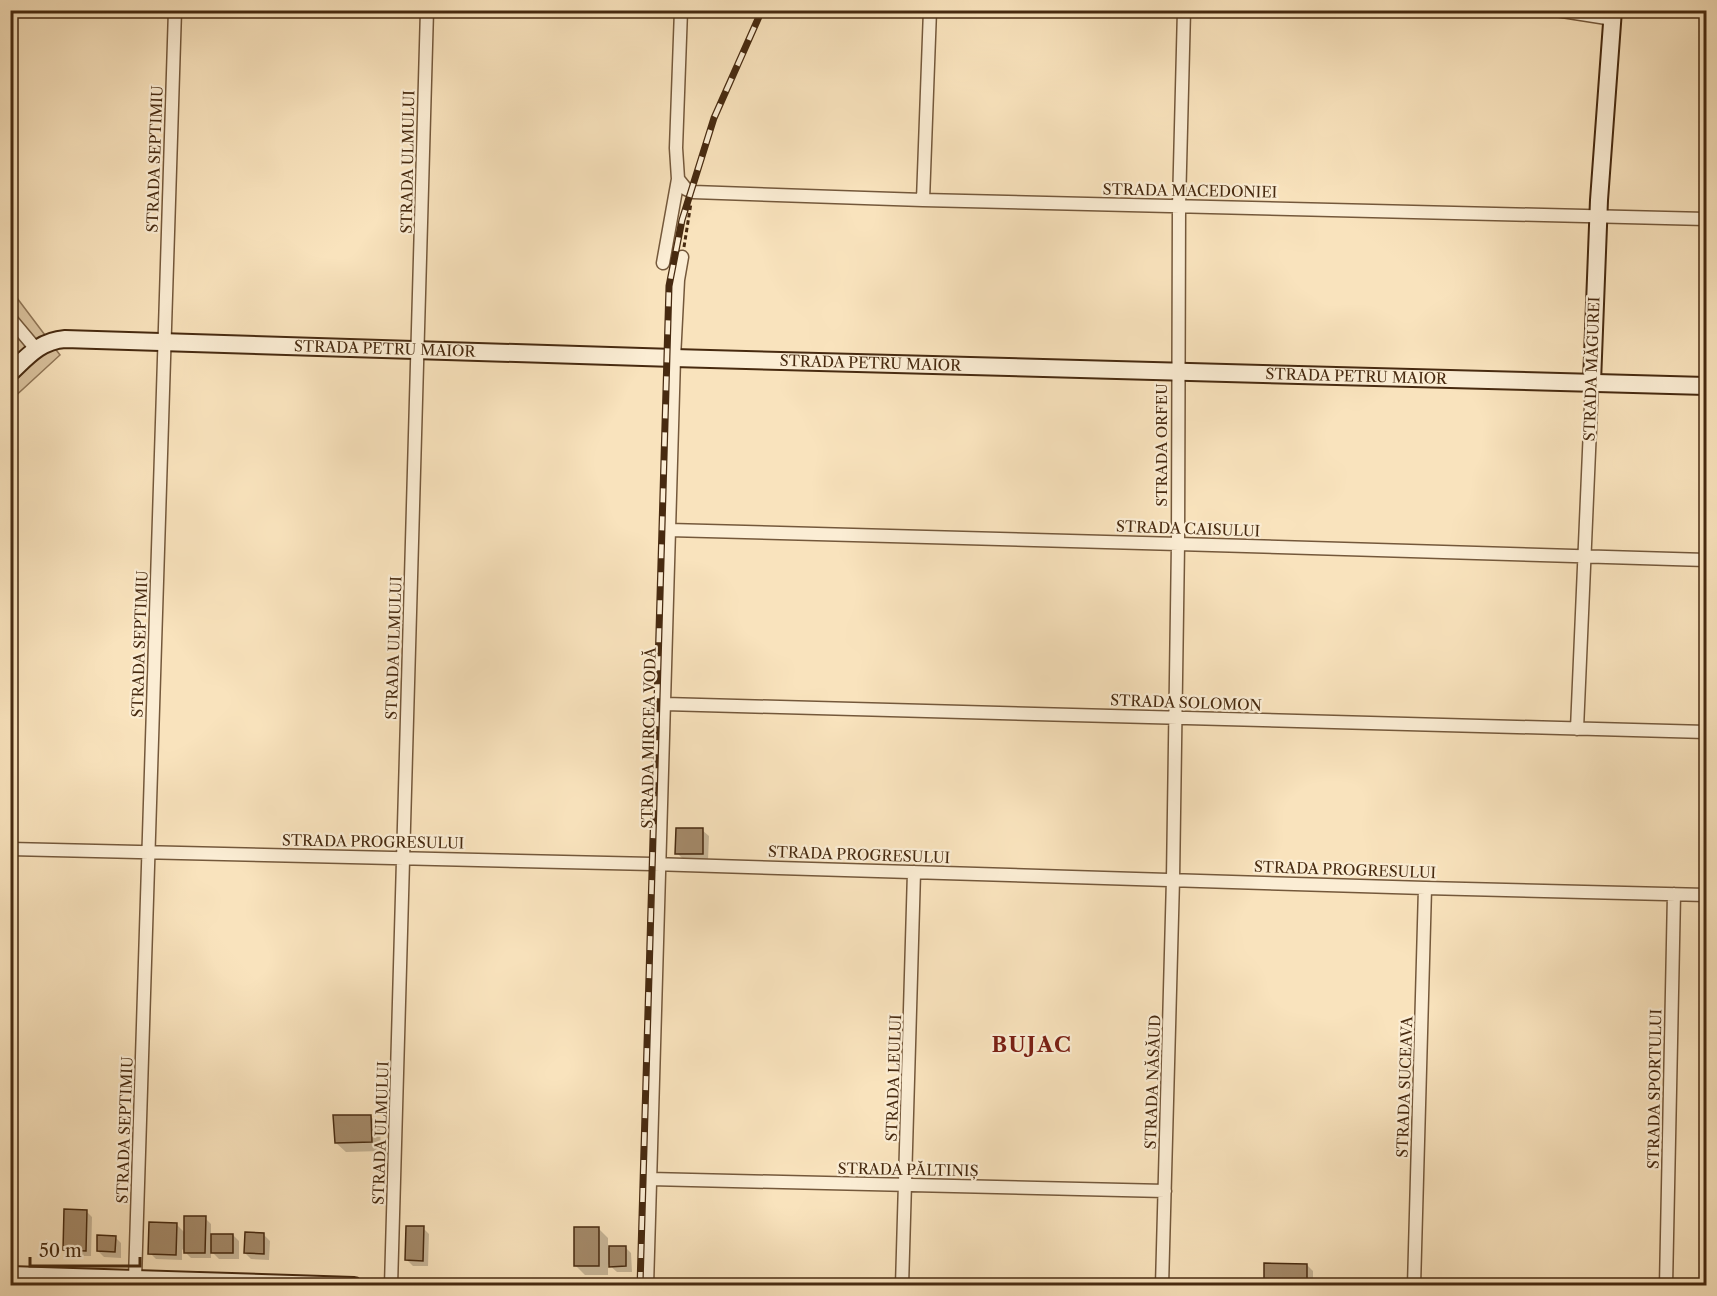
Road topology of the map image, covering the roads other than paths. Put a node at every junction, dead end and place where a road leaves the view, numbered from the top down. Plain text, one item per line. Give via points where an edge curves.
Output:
1 (174, 10) edge
2 (427, 10) edge
3 (681, 10) edge
4 (930, 10) edge
5 (1184, 10) edge
6 (1556, 10) edge
7 (1613, 15) edge
8 (678, 179) junction
9 (923, 200) junction
10 (1179, 206) junction
11 (1598, 216) junction
12 (1707, 219) edge
13 (682, 257) road end
14 (663, 262) dead end
15 (10, 318) edge
16 (164, 343) junction
17 (36, 349) junction
18 (418, 351) junction
19 (674, 358) junction
20 (1177, 370) junction
21 (10, 373) edge
22 (1592, 382) junction
23 (1707, 386) edge
24 (669, 530) junction
25 (1178, 544) junction
26 (1584, 557) junction
27 (1707, 560) edge
28 (665, 704) junction
29 (1175, 718) junction
30 (1577, 729) junction
31 (1707, 732) edge
32 (10, 849) edge
33 (149, 852) junction
34 (403, 858) junction
35 (660, 864) junction
36 (914, 872) junction
37 (1173, 879) junction
38 (1425, 888) junction
39 (1674, 894) junction
40 (1707, 895) edge
41 (650, 1179) junction
42 (905, 1185) junction
43 (1165, 1191) junction
44 (10, 1275) edge
45 (135, 1279) junction
46 (354, 1286) edge
47 (391, 1286) edge
48 (647, 1286) edge
49 (902, 1286) edge
50 (1162, 1286) edge
51 (1414, 1286) edge
52 (1666, 1286) edge

1 - 16 street, STRADA SEPTIMIU
2 - 18 street, STRADA ULMULUI
3 - 8 street
4 - 9 street
5 - 10 street, STRADA ORFEU
6 - 7 street
7 - 11 street, STRADA MĂGUREI
8 - 9 street, STRADA MACEDONIEI via 693,192
8 - 14 street
9 - 10 street, STRADA MACEDONIEI
10 - 11 street, STRADA MACEDONIEI
10 - 20 street, STRADA ORFEU
11 - 12 street, STRADA MACEDONIEI
11 - 22 street, STRADA MĂGUREI
13 - 19 street, STRADA MIRCEA VODĂ
15 - 17 street
16 - 17 street, STRADA PETRU MAIOR via 65,339
16 - 18 street, STRADA PETRU MAIOR
16 - 33 street, STRADA SEPTIMIU
17 - 21 street
18 - 19 street, STRADA PETRU MAIOR
18 - 34 street, STRADA ULMULUI
19 - 20 street, STRADA PETRU MAIOR
19 - 24 street, STRADA MIRCEA VODĂ
20 - 22 street, STRADA PETRU MAIOR
20 - 25 street, STRADA ORFEU
22 - 23 street, STRADA PETRU MAIOR
22 - 26 street, STRADA MĂGUREI
24 - 25 street, STRADA CAISULUI
24 - 28 street, STRADA MIRCEA VODĂ
25 - 26 street, STRADA CAISULUI
25 - 29 street, STRADA ORFEU
26 - 27 street, STRADA CAISULUI
26 - 30 street, STRADA MĂGUREI
28 - 29 street, STRADA SOLOMON
28 - 35 street, STRADA MIRCEA VODĂ
29 - 30 street, STRADA SOLOMON
29 - 37 street, STRADA ORFEU
30 - 31 street, STRADA SOLOMON
32 - 33 street, STRADA PROGRESULUI
33 - 34 street, STRADA PROGRESULUI
33 - 45 street, STRADA SEPTIMIU
34 - 35 street, STRADA PROGRESULUI
34 - 47 street, STRADA ULMULUI
35 - 36 street, STRADA PROGRESULUI
35 - 41 street, STRADA MIRCEA VODĂ
36 - 37 street, STRADA PROGRESULUI
36 - 42 street, STRADA LEULUI
37 - 38 street, STRADA PROGRESULUI
37 - 43 street, STRADA NĂSĂUD
38 - 39 street, STRADA PROGRESULUI
38 - 51 street, STRADA SUCEAVA
39 - 40 street, STRADA PROGRESULUI
39 - 52 street, STRADA SPORTULUI
41 - 42 street, STRADA PĂLTINIȘ
41 - 48 street, STRADA MIRCEA VODĂ
42 - 43 street, STRADA PĂLTINIȘ
42 - 49 street, STRADA LEULUI
43 - 50 street, STRADA NĂSĂUD
44 - 45 street
45 - 46 street

